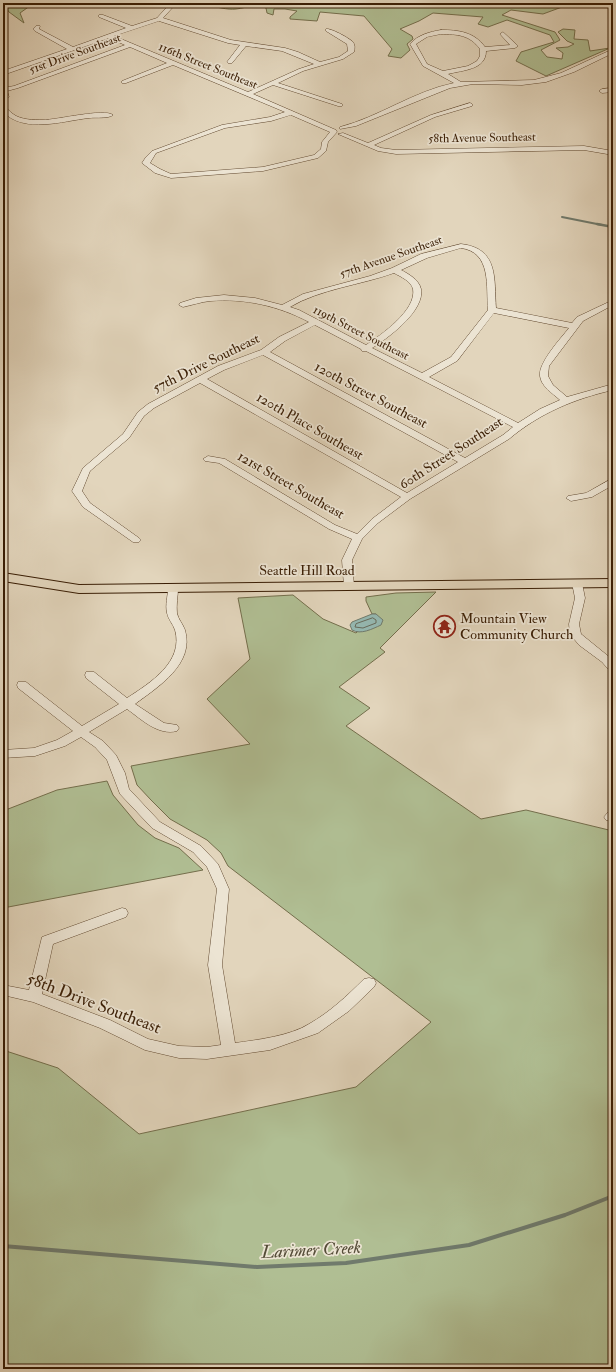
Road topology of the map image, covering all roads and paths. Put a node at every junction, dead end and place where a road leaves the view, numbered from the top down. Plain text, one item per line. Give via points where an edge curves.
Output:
1 (169, 3) edge
2 (101, 16) dead end
3 (159, 18) junction
4 (38, 27) dead end
5 (131, 28) junction
6 (328, 30) dead end
7 (503, 34) dead end
8 (108, 36) junction
9 (244, 44) junction
10 (131, 45) junction
11 (72, 49) junction
12 (483, 49) junction
13 (613, 50) edge
14 (230, 62) dead end
15 (173, 63) junction
16 (318, 64) junction
17 (3, 73) edge
18 (442, 73) junction
19 (124, 82) dead end
20 (273, 84) junction
21 (460, 84) junction
22 (3, 90) edge
23 (613, 90) edge
24 (602, 91) dead end
25 (248, 94) junction
26 (3, 101) edge
27 (340, 105) dead end
28 (470, 105) dead end
29 (3, 108) edge
30 (292, 112) junction
31 (110, 115) dead end
32 (340, 132) junction
33 (369, 145) junction
34 (613, 153) edge
35 (395, 270) junction
36 (613, 303) edge
37 (183, 305) dead end
38 (284, 308) junction
39 (492, 310) junction
40 (315, 322) junction
41 (573, 326) junction
42 (365, 349) junction
43 (264, 352) junction
44 (422, 378) junction
45 (200, 379) junction
46 (613, 387) edge
47 (565, 400) junction
48 (518, 426) junction
49 (208, 459) dead end
50 (465, 462) junction
51 (613, 482) edge
52 (407, 497) junction
53 (571, 498) dead end
54 (358, 538) junction
55 (136, 540) dead end
56 (3, 577) edge
57 (577, 583) junction
58 (613, 583) edge
59 (349, 586) junction
60 (173, 588) junction
61 (613, 667) edge
62 (90, 675) dead end
63 (22, 685) dead end
64 (127, 704) junction
65 (173, 728) dead end
66 (81, 732) junction
67 (3, 754) edge
68 (122, 913) dead end
69 (369, 983) dead end
70 (3, 990) edge
71 (34, 997) junction
72 (229, 1049) junction

1 - 3 street via 170,7
2 - 5 street
3 - 5 street
3 - 9 street via 215,38
4 - 11 street via 37,30
5 - 8 street
6 - 16 street via 350,43 351,52 341,58
7 - 12 street via 515,46
8 - 10 street, 116th Street Southeast
8 - 11 street
9 - 14 street
9 - 16 street via 283,49
10 - 15 street, 116th Street Southeast
10 - 22 street, 51st Drive Southeast
11 - 17 street
12 - 18 street via 480,62 470,67
12 - 18 street via 472,37 465,34 446,32 417,38 413,44 425,66
13 - 21 street via 546,80 481,81
15 - 19 street
15 - 25 street, 116th Street Southeast
16 - 20 street
18 - 21 street
20 - 25 street
20 - 27 street
21 - 32 street via 438,89 377,119
22 - 26 street via 6,97
23 - 24 street
25 - 30 street, 116th Street Southeast
28 - 33 street via 433,116
29 - 31 street via 15,117 36,122
30 - 32 street, 116th Street Southeast
30 - 32 street via 281,117 215,128 154,152 146,163 151,168 171,176 263,169 316,157 324,150 325,142
32 - 33 street, 58th Avenue Southeast
33 - 34 street, 58th Avenue Southeast via 380,150 401,153 584,148
35 - 38 street, 57th Avenue Southeast via 306,296
35 - 39 street, 57th Avenue Southeast via 424,256 461,246 470,247 483,256 489,265
35 - 42 street via 412,280 418,293 417,302 386,336
36 - 41 street via 580,319
37 - 38 street, 119th Street Southeast via 204,298 221,297
38 - 40 street, 119th Street Southeast
39 - 41 street
39 - 44 street via 454,359
40 - 42 street, 119th Street Southeast
40 - 43 street, 57th Drive Southeast via 282,339
41 - 47 street via 545,366 544,376 549,386
42 - 44 street, 119th Street Southeast
43 - 45 street, 57th Drive Southeast
43 - 50 street, 120th Street Southeast
44 - 48 street, 119th Street Southeast
45 - 52 street, 120th Place Southeast
45 - 55 street, 57th Drive Southeast via 141,414 126,436 86,470 77,491 86,505
46 - 47 street, 60th Street Southeast
47 - 48 street, 60th Street Southeast via 549,406
48 - 50 street, 60th Street Southeast via 506,437
49 - 54 street, 121st Street Southeast via 222,461 332,527
50 - 52 street, 60th Street Southeast
51 - 53 street via 589,495
52 - 54 street, 60th Street Southeast via 374,521
54 - 59 street, 60th Street Southeast via 347,560
56 - 60 main road, Seattle Hill Road via 78,589
57 - 58 main road, Seattle Hill Road
57 - 59 main road, Seattle Hill Road
57 - 61 street via 580,598 574,617 574,633
59 - 60 main road, Seattle Hill Road
60 - 64 street via 172,613 180,630 181,647 175,663 158,682
62 - 64 street
63 - 66 street
64 - 65 street via 161,727
64 - 66 street
66 - 67 street via 35,752
66 - 72 street via 99,744 112,758 124,791 142,811 156,825 198,849 212,864 222,889 214,965
68 - 71 street via 48,942
69 - 72 street, 58th Drive Southeast via 344,1007 313,1029 270,1044
70 - 71 street, 58th Drive Southeast
71 - 72 street, 58th Drive Southeast via 105,1024 145,1044 179,1052 207,1053

